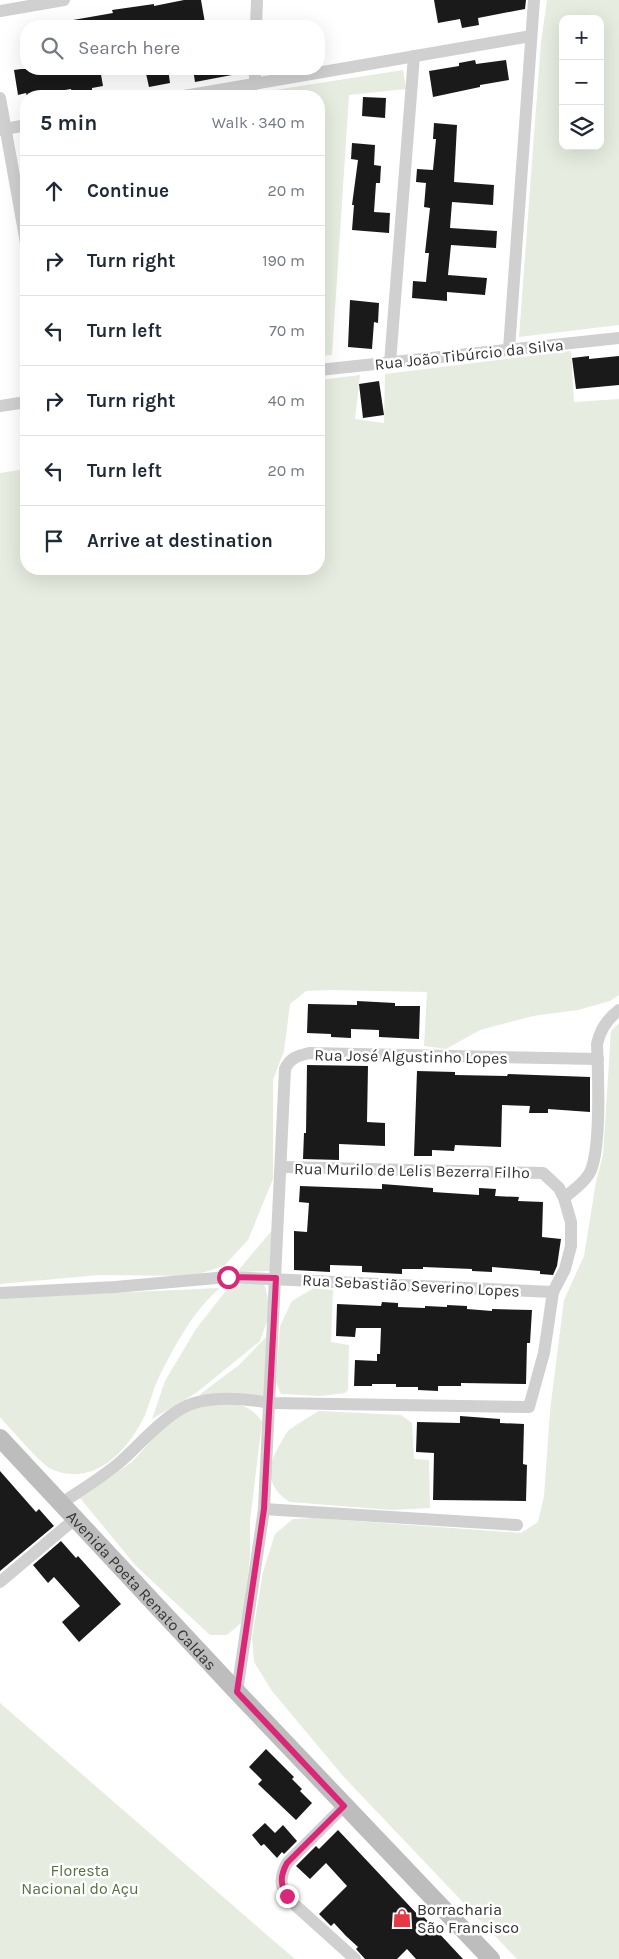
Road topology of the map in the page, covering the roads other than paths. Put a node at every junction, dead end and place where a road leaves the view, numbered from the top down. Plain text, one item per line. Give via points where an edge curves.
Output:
1 (64, 0) edge
2 (257, 0) edge
3 (534, 0) edge
4 (0, 11) edge
5 (256, 20) edge
6 (531, 36) junction
7 (414, 56) junction
8 (325, 72) edge
9 (255, 75) edge
10 (306, 75) edge
11 (255, 84) junction
12 (220, 90) edge
13 (0, 98) edge
14 (20, 126) edge
15 (3, 129) edge
16 (20, 213) edge
17 (619, 338) edge
18 (509, 349) junction
19 (390, 363) junction
20 (325, 369) edge
21 (20, 403) edge
22 (0, 406) edge
23 (619, 1010) edge
24 (598, 1059) junction
25 (282, 1167) junction
26 (564, 1198) junction
27 (276, 1278) junction
28 (553, 1292) junction
29 (0, 1293) edge
30 (270, 1403) junction
31 (3, 1448) edge
32 (62, 1503) junction
33 (264, 1509) junction
34 (76, 1518) junction
35 (517, 1525) dead end
36 (0, 1582) edge
37 (237, 1692) junction
38 (344, 1806) junction
39 (355, 1959) edge
40 (491, 1959) edge

1 - 4 street
2 - 5 street
3 - 6 street
6 - 7 street
6 - 18 street
7 - 8 street
7 - 19 street
9 - 11 street
10 - 11 street
11 - 12 street
13 - 15 street
14 - 15 street
15 - 16 street
17 - 18 street, Rua João Tibúrcio da Silva
18 - 19 street, Rua João Tibúrcio da Silva
19 - 20 street, Rua João Tibúrcio da Silva
21 - 22 street
23 - 24 street via 599,1033
24 - 25 street, Rua José Algustinho Lopes via 308,1053 297,1056 285,1069
24 - 26 street via 597,1138 593,1165 582,1183
25 - 26 street, Rua Murilo de Lelis Bezerra Filho via 543,1173 559,1188
25 - 27 street, Rua José Algustinho Lopes
26 - 28 street via 571,1222 572,1246
27 - 28 street, Rua Sebastião Severino Lopes
27 - 29 street, Rua Sebastião Severino Lopes via 228,1277
27 - 30 street, Rua José Algustinho Lopes
28 - 30 street via 544,1353 529,1406
30 - 32 street via 236,1398 201,1402 180,1409 118,1464
30 - 33 street, Rua José Algustinho Lopes
31 - 32 main road, Avenida Poeta Renato Caldas
32 - 34 main road, Avenida Poeta Renato Caldas
33 - 35 street
33 - 37 street, Rua José Algustinho Lopes
34 - 36 street
34 - 37 main road, Avenida Poeta Renato Caldas
37 - 38 main road, Avenida Poeta Renato Caldas
38 - 39 street via 287,1863 282,1874 282,1886 287,1896
38 - 40 main road, Avenida Poeta Renato Caldas

